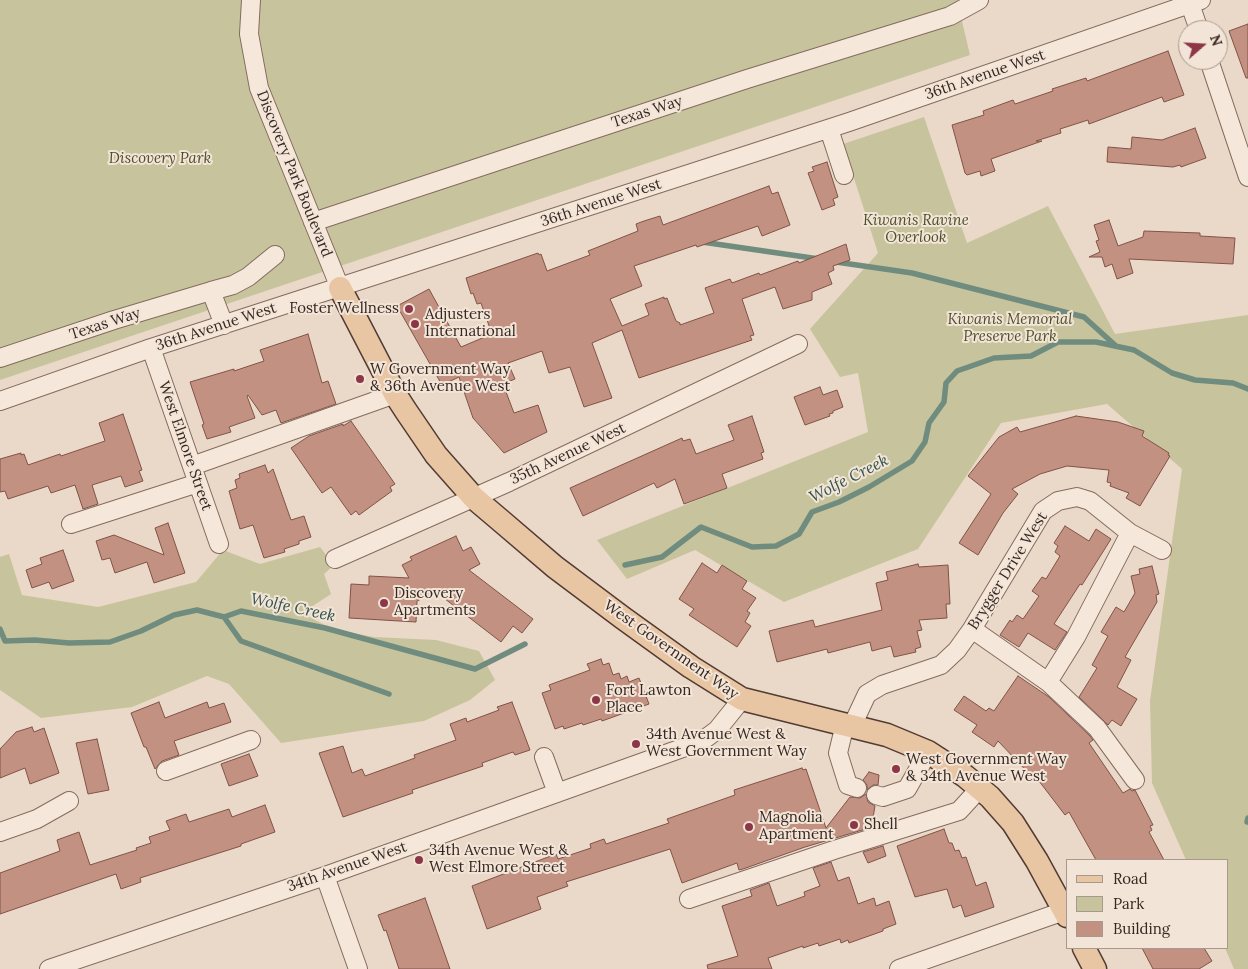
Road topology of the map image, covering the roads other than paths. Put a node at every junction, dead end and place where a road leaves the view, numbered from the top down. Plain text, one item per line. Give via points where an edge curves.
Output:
1 (251, 0) edge
2 (979, 0) edge
3 (1195, 2) edge
4 (1198, 20) edge
5 (1211, 70) edge
6 (829, 129) junction
7 (844, 175) dead end
8 (1248, 177) edge
9 (313, 222) junction
10 (275, 256) dead end
11 (340, 288) junction
12 (211, 292) junction
13 (224, 325) junction
14 (798, 344) dead end
15 (151, 348) junction
16 (0, 358) edge
17 (395, 394) junction
18 (0, 401) edge
19 (192, 466) junction
20 (198, 483) junction
21 (474, 498) junction
22 (71, 524) dead end
23 (1130, 532) junction
24 (219, 544) dead end
25 (1162, 550) dead end
26 (334, 559) dead end
27 (972, 629) junction
28 (1048, 682) junction
29 (742, 699) junction
30 (849, 725) junction
31 (251, 740) dead end
32 (928, 752) junction
33 (544, 757) dead end
34 (166, 770) dead end
35 (1135, 780) dead end
36 (857, 788) dead end
37 (980, 788) junction
38 (557, 793) junction
39 (876, 795) dead end
40 (69, 801) dead end
41 (0, 832) edge
42 (325, 876) junction
43 (689, 899) dead end
44 (1065, 913) edge
45 (1085, 949) edge
46 (49, 969) edge
47 (358, 969) edge
48 (899, 969) edge
49 (1095, 969) edge

1 - 9 street, Discovery Park Boulevard via 249,34 259,88
2 - 9 street, Texas Way via 950,16 746,78
3 - 4 street
3 - 6 street, 36th Avenue West
5 - 8 street
6 - 7 street
6 - 11 street, 36th Avenue West
9 - 11 street, Discovery Park Boulevard
10 - 12 street, Texas Way via 240,281
11 - 13 street, 36th Avenue West
11 - 17 main road, West Government Way
12 - 13 street
12 - 16 street, Texas Way
13 - 15 street, 36th Avenue West
14 - 21 street, 35th Avenue West
15 - 18 street, 36th Avenue West
15 - 19 street, West Elmore Street
17 - 19 street
17 - 21 main road, West Government Way via 436,455
19 - 20 street, West Elmore Street
20 - 22 street
20 - 24 street, West Elmore Street
21 - 26 street, 35th Avenue West
21 - 29 main road, West Government Way via 555,567 623,618
23 - 25 street, Brygger Drive West
23 - 27 street, Brygger Drive West via 1090,501 1077,497 1058,501 1043,510
23 - 28 street via 1076,637
27 - 28 street
27 - 30 street, Brygger Drive West via 941,665 882,685 867,694
28 - 35 street via 1097,728
29 - 30 main road, West Government Way
29 - 38 street, 34th Avenue West via 716,730 702,741
30 - 32 main road, West Government Way via 887,735
30 - 36 street via 838,753 848,785
31 - 34 street
32 - 37 main road, West Government Way
32 - 39 street via 908,789 883,797
33 - 38 street
37 - 43 street via 959,811
37 - 44 main road, West Government Way via 1027,843
38 - 42 street, 34th Avenue West
40 - 41 street via 37,819
42 - 46 street, 34th Avenue West
42 - 47 street
44 - 48 street
45 - 49 main road

